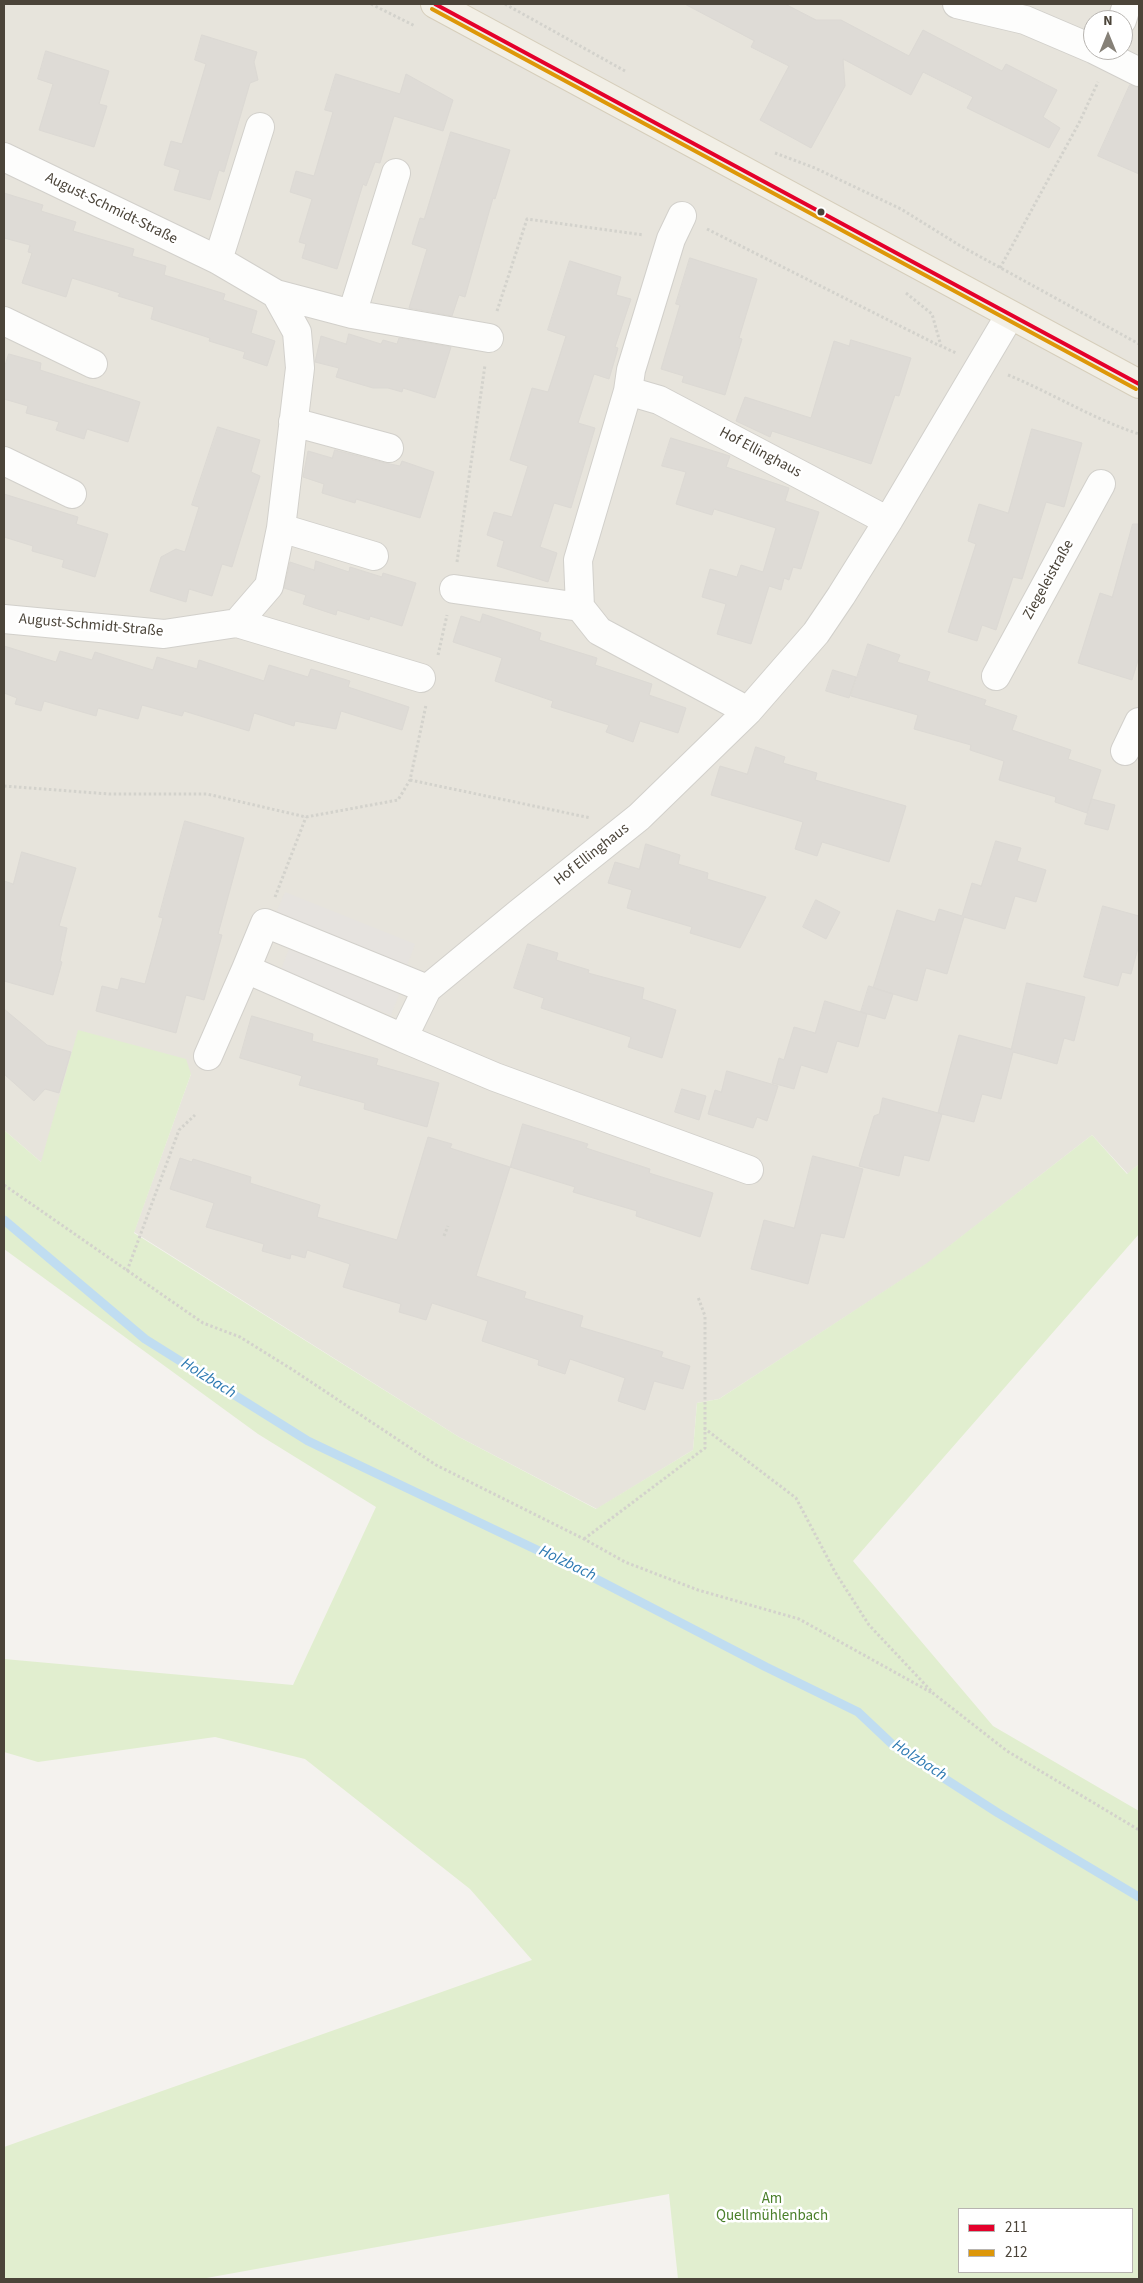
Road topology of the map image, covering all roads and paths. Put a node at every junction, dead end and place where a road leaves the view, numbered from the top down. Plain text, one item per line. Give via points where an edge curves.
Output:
1 (371, 4) edge
2 (435, 4) edge
3 (505, 4) edge
4 (957, 4) edge
5 (424, 30) dead end
6 (1083, 43) edge
7 (1099, 60) edge
8 (1118, 60) edge
9 (1139, 72) edge
10 (632, 75) dead end
11 (260, 127) dead end
12 (767, 149) dead end
13 (4, 157) edge
14 (396, 173) dead end
15 (677, 228) junction
16 (218, 260) junction
17 (1000, 268) junction
18 (902, 289) dead end
19 (276, 294) junction
20 (352, 314) junction
21 (1010, 316) junction
22 (4, 321) edge
23 (488, 338) joint
24 (1139, 344) edge
25 (941, 346) junction
26 (94, 364) dead end
27 (980, 364) junction
28 (1139, 384) edge
29 (628, 391) junction
30 (293, 422) junction
31 (1139, 434) edge
32 (389, 448) dead end
33 (4, 461) edge
34 (1101, 484) dead end
35 (72, 494) dead end
36 (888, 521) junction
37 (281, 528) junction
38 (374, 556) dead end
39 (454, 589) dead end
40 (580, 607) junction
41 (4, 619) edge
42 (237, 623) junction
43 (996, 676) dead end
44 (421, 678) dead end
45 (748, 711) junction
46 (1139, 722) edge
47 (1126, 751) dead end
48 (410, 780) dead end
49 (306, 817) dead end
50 (628, 826) junction
51 (265, 923) junction
52 (246, 969) junction
53 (428, 989) junction
54 (403, 1038) junction
55 (208, 1056) dead end
56 (195, 1116) dead end
57 (749, 1170) dead end
58 (4, 1186) edge
59 (448, 1226) dead end
60 (444, 1236) dead end
61 (127, 1270) junction
62 (698, 1297) dead end
63 (704, 1428) junction
64 (584, 1539) junction
65 (934, 1694) junction
66 (1139, 1830) edge

1 - 5 path
2 - 21 main road
3 - 10 path
4 - 6 street via 1025,20
7 - 17 path via 1080,123
8 - 9 street
11 - 16 street
12 - 17 path via 901,209
13 - 16 street, August-Schmidt-Straße
14 - 20 street
15 - 23 path via 527,219
15 - 25 path
15 - 29 street via 631,370
16 - 19 street, August-Schmidt-Straße
17 - 24 path
18 - 25 path via 932,314
19 - 20 street, August-Schmidt-Straße
19 - 30 street, August-Schmidt-Straße via 298,332 300,368
20 - 23 street, August-Schmidt-Straße
21 - 27 street, Hof Ellinghaus
21 - 28 main road
22 - 26 street
25 - 27 path
27 - 31 path
27 - 36 street, Hof Ellinghaus
29 - 36 street, Hof Ellinghaus via 659,400
29 - 40 street via 578,560
30 - 32 street
30 - 37 street, August-Schmidt-Straße
33 - 35 street
34 - 43 street, Ziegeleistraße
36 - 45 street, Hof Ellinghaus via 816,633
37 - 38 street
37 - 42 street, August-Schmidt-Straße via 270,586
39 - 40 street
40 - 45 street via 599,631
41 - 42 street, August-Schmidt-Straße via 164,634
42 - 44 street, August-Schmidt-Straße
45 - 50 street, Hof Ellinghaus
46 - 47 street
48 - 50 path
49 - 51 path
50 - 53 street, Hof Ellinghaus
51 - 52 street
51 - 53 street
52 - 54 street
52 - 55 street
53 - 54 street, Hof Ellinghaus
54 - 57 street via 494,1077
56 - 61 path via 179,1130
58 - 61 path
59 - 60 path
61 - 64 path via 203,1323 240,1337 436,1465
62 - 63 path via 704,1316
63 - 64 path via 705,1448
63 - 65 path via 796,1498 869,1625
64 - 65 path via 624,1562 698,1590 799,1619
65 - 66 path via 1007,1751

